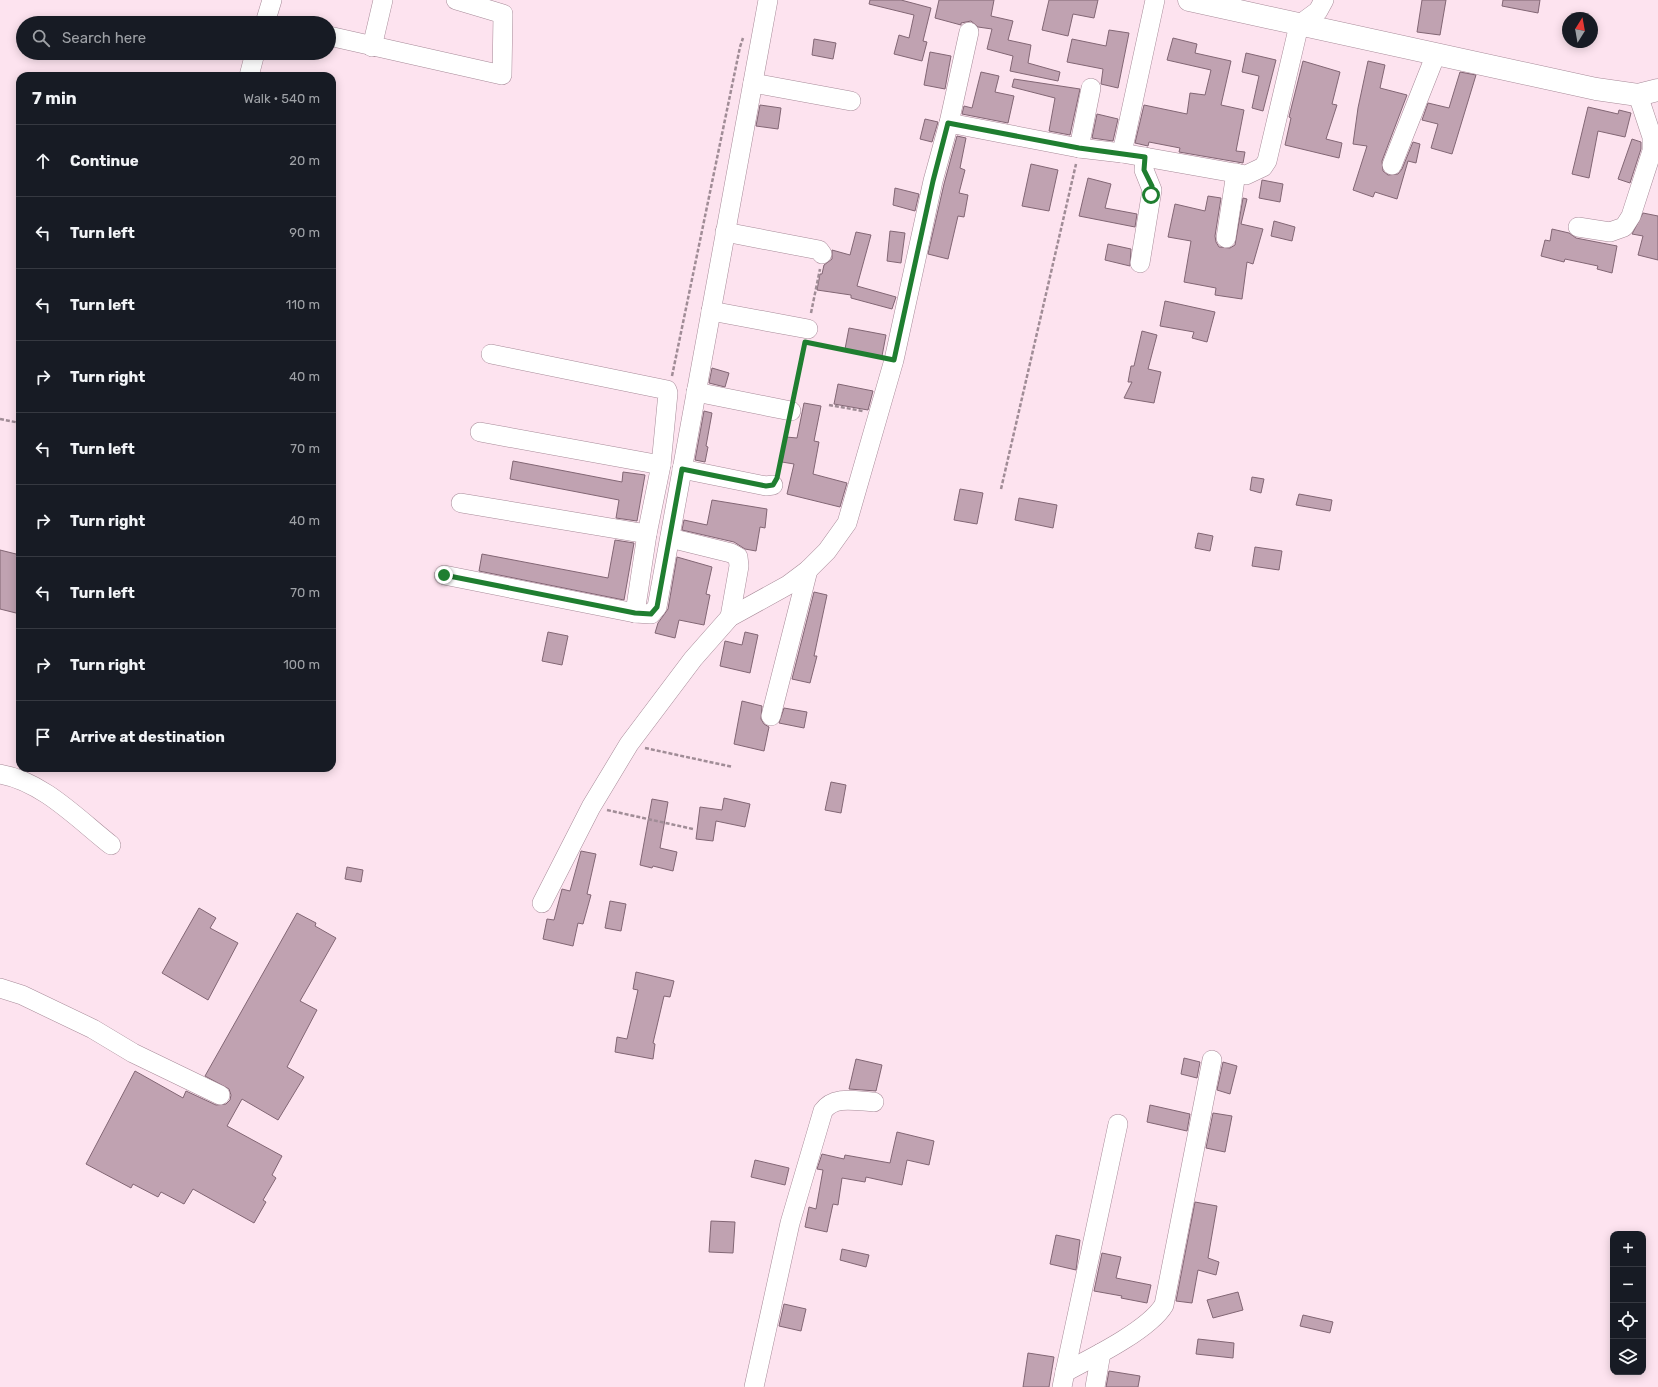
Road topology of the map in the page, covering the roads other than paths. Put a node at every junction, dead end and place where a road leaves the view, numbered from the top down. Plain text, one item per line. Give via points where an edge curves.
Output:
1 (272, 0) edge
2 (383, 0) edge
3 (456, 0) edge
4 (768, 0) edge
5 (1155, 0) edge
6 (1189, 0) edge
7 (1324, 0) edge
8 (1227, 4) edge
9 (267, 16) edge
10 (1299, 25) junction
11 (969, 32) dead end
12 (336, 38) edge
13 (372, 47) junction
14 (1436, 54) junction
15 (253, 60) edge
16 (250, 72) edge
17 (753, 82) junction
18 (1091, 88) dead end
19 (1648, 93) edge
20 (851, 102) dead end
21 (948, 123) junction
22 (1079, 148) junction
23 (1122, 153) junction
24 (1145, 157) junction
25 (1392, 165) dead end
26 (1236, 173) junction
27 (1578, 227) dead end
28 (725, 232) junction
29 (1226, 238) dead end
30 (822, 254) road end
31 (1140, 263) dead end
32 (711, 311) junction
33 (806, 336) road end
34 (491, 354) dead end
35 (696, 392) junction
36 (791, 411) road end
37 (480, 432) dead end
38 (661, 465) junction
39 (682, 469) junction
40 (773, 485) road end
41 (461, 503) dead end
42 (647, 534) junction
43 (670, 538) junction
44 (808, 570) junction
45 (444, 575) dead end
46 (635, 613) junction
47 (730, 617) junction
48 (771, 716) dead end
49 (0, 774) edge
50 (111, 845) dead end
51 (542, 902) dead end
52 (0, 988) edge
53 (1212, 1060) dead end
54 (220, 1095) dead end
55 (874, 1102) dead end
56 (1118, 1124) dead end
57 (1101, 1353) junction
58 (1063, 1379) edge
59 (754, 1387) edge
60 (1095, 1387) edge

1 - 9 street
2 - 13 street
3 - 13 street via 502,14 502,75
4 - 17 street
5 - 23 street
6 - 8 main road
7 - 10 street via 1318,11
8 - 10 main road
10 - 14 main road
10 - 26 street via 1267,161 1263,167 1246,175
11 - 21 street
12 - 13 street
14 - 19 main road via 1596,89
14 - 25 street
15 - 16 street
17 - 20 street
17 - 28 street
18 - 22 street
19 - 27 street via 1652,151 1631,216 1624,227 1610,232
21 - 22 street
21 - 44 street via 894,360 847,523 827,551
22 - 23 street
23 - 24 street
24 - 26 street
24 - 31 street via 1144,170 1152,190
26 - 29 street
28 - 30 street via 819,250
28 - 32 street
32 - 33 street
32 - 35 street
34 - 38 street via 664,389 668,393
35 - 36 street
35 - 39 street
37 - 38 street
38 - 42 street
39 - 40 street via 766,486
39 - 43 street
41 - 42 street
42 - 46 street
43 - 46 street via 657,607 651,614
43 - 47 street via 738,557 739,566
44 - 47 street via 788,585
44 - 48 street
45 - 46 street
47 - 51 street via 693,659 629,744 591,807
49 - 50 street via 23,779
52 - 54 street via 22,995 93,1029 133,1053
53 - 57 street via 1164,1306 1158,1316
55 - 59 street via 837,1100 828,1104 823,1111 790,1223
56 - 58 street
57 - 58 street
57 - 60 street

